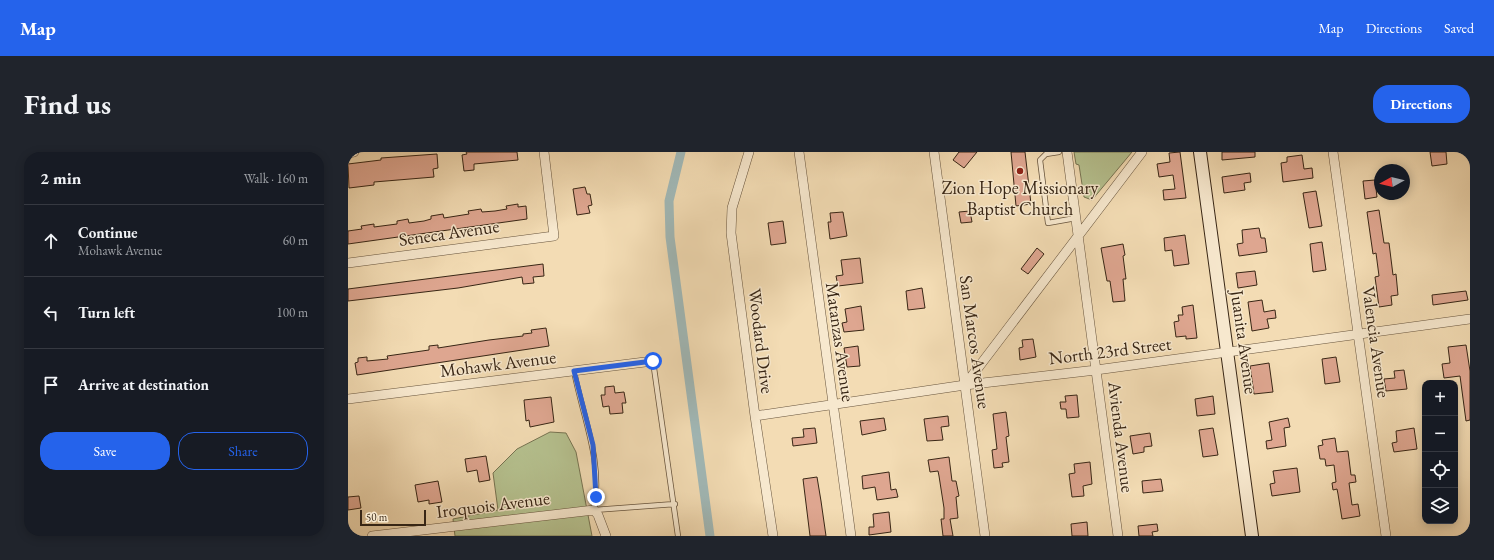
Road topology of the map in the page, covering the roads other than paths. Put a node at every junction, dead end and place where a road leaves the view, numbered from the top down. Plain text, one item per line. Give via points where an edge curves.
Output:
1 (354, 152) edge
2 (544, 152) edge
3 (749, 152) edge
4 (799, 152) edge
5 (934, 152) edge
6 (1059, 152) edge
7 (1067, 152) edge
8 (1142, 152) edge
9 (1200, 152) edge
10 (1333, 152) edge
11 (348, 153) edge
12 (1076, 218) junction
13 (1078, 236) junction
14 (348, 263) edge
15 (1470, 319) edge
16 (1359, 335) junction
17 (1227, 352) junction
18 (653, 361) joint
19 (1096, 370) junction
20 (574, 371) junction
21 (965, 385) junction
22 (348, 399) edge
23 (832, 405) junction
24 (755, 416) junction
25 (675, 504) junction
26 (594, 510) junction
27 (372, 536) edge
28 (606, 536) edge
29 (678, 536) edge
30 (773, 536) edge
31 (851, 536) edge
32 (985, 536) edge
33 (1118, 536) edge
34 (1252, 536) edge
35 (1386, 536) edge

1 - 11 street
2 - 14 street, Seneca Avenue via 554,236
3 - 24 street, Woodard Drive via 732,208 731,233
4 - 23 street, Matanzas Avenue
5 - 21 street, San Marcos Avenue
6 - 12 lane via 1046,154 1040,160 1048,222
7 - 12 street, Avienda Avenue
8 - 13 street
9 - 17 street, Juanita Avenue
10 - 16 street, Valencia Avenue
12 - 13 street, Avienda Avenue
13 - 19 street, Avienda Avenue
13 - 21 street
15 - 16 street, North 23rd Street
16 - 17 street, North 23rd Street
16 - 35 street, Valencia Avenue
17 - 19 street, North 23rd Street
17 - 34 street, Juanita Avenue
18 - 20 street, Mohawk Avenue
18 - 25 lane
19 - 21 street, North 23rd Street
19 - 33 street, Avienda Avenue
20 - 22 street, Mohawk Avenue
20 - 26 lane via 593,445 597,483
21 - 23 street, North 23rd Street
21 - 32 street, San Marcos Avenue
23 - 24 street, North 23rd Street
23 - 31 street, Matanzas Avenue
24 - 30 street, Woodard Drive
25 - 26 lane
25 - 29 lane
26 - 27 street, Iroquois Avenue
26 - 28 street

